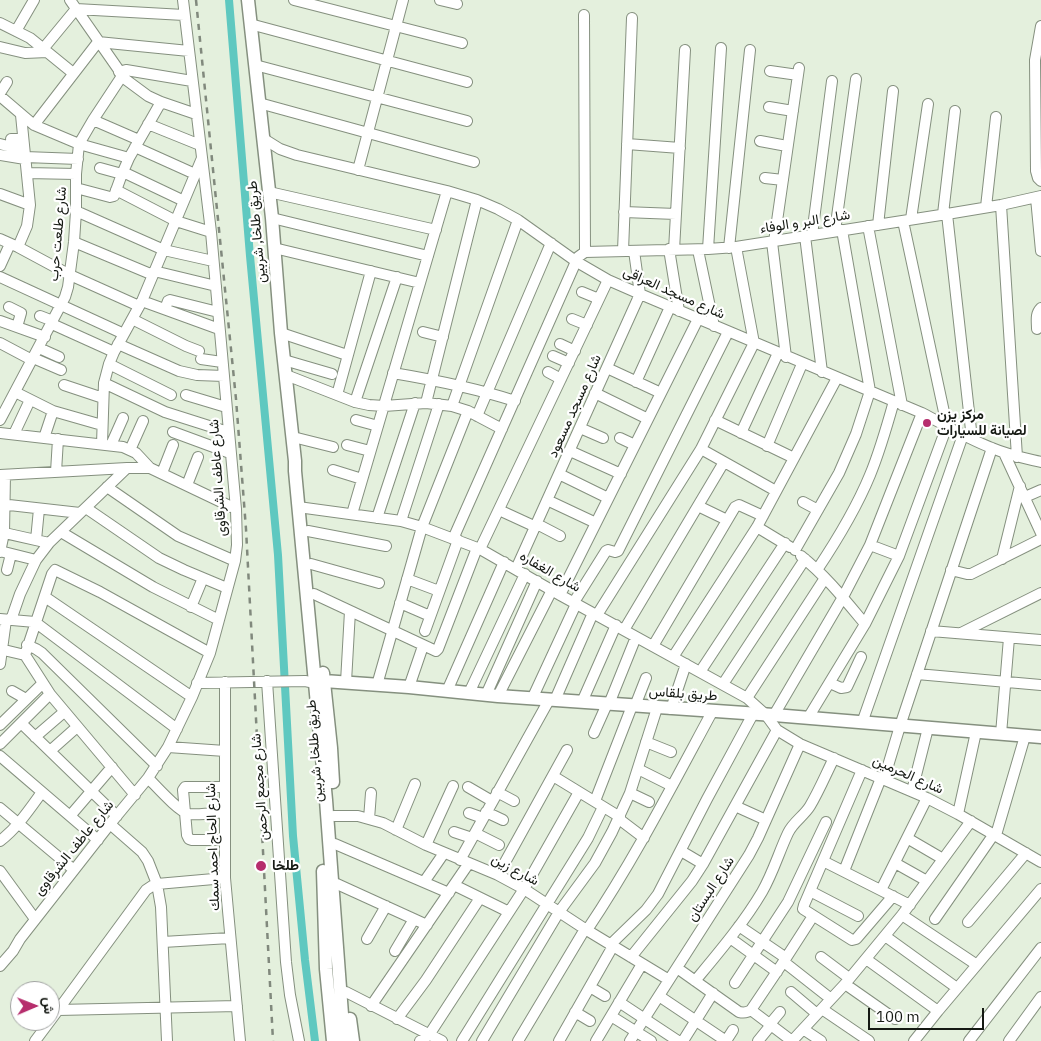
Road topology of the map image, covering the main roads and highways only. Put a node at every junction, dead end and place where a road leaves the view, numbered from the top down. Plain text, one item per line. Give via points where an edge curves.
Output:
1 (248, 0) edge
2 (302, 508) junction
3 (318, 678) junction
4 (1041, 737) edge
5 (326, 749) junction
6 (337, 1039) edge
7 (353, 1041) edge

1 - 2 main road, طريق طلخا, شربين
2 - 3 main road, طريق طلخا, شربين
2 - 3 main road, طريق طلخا, شربين via 308,530
3 - 4 main road, طريق بلقاس via 492,696
3 - 5 main road, طريق طلخا, شربين
5 - 6 main road, طريق طلخا, شربين
5 - 7 main road, طريق طلخا, شربين

